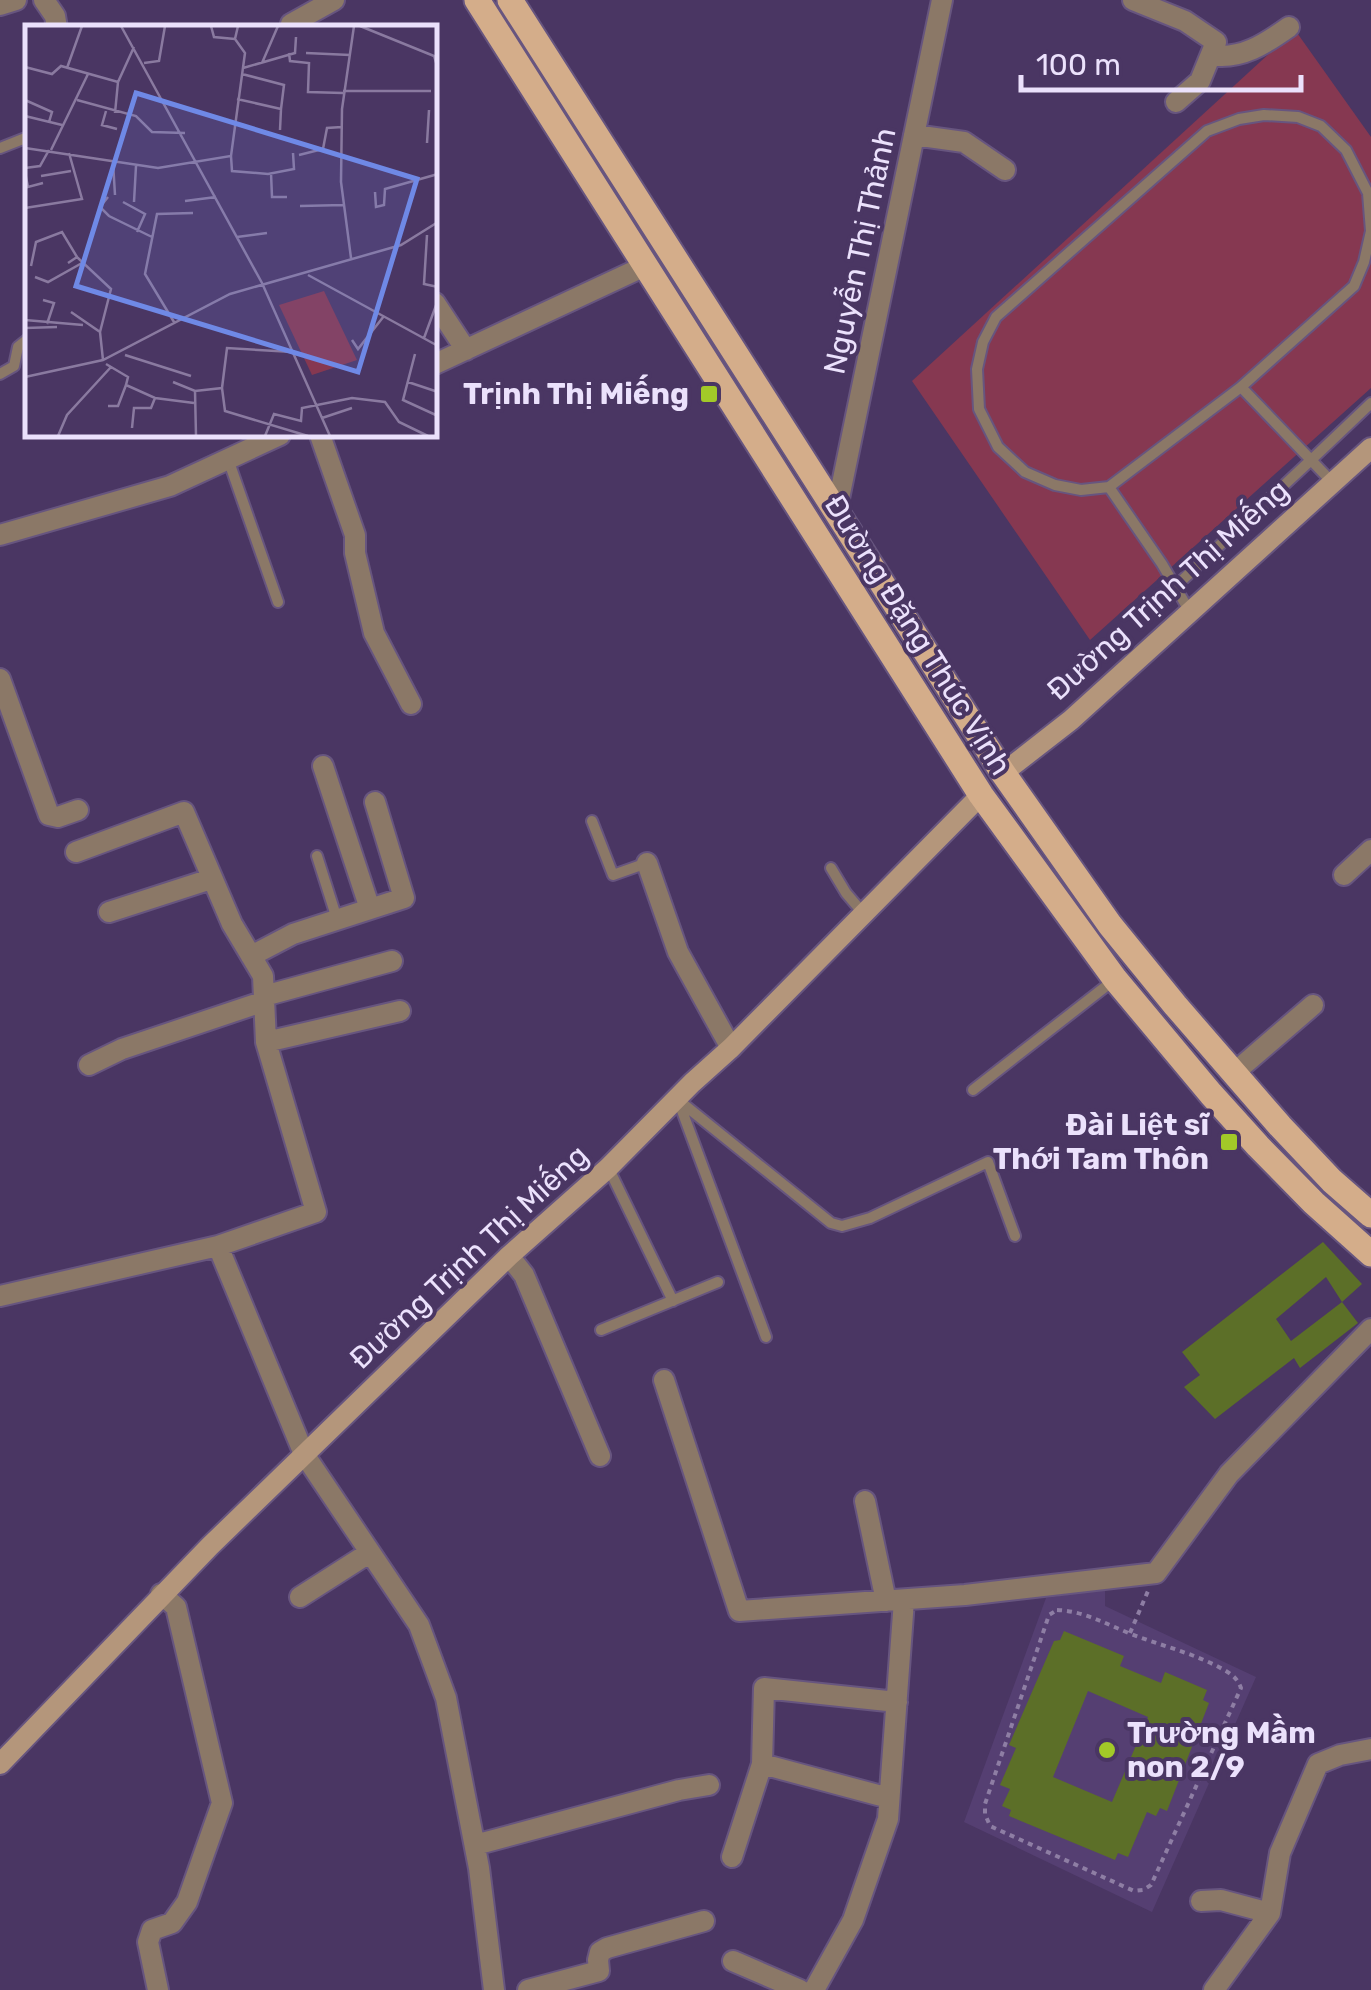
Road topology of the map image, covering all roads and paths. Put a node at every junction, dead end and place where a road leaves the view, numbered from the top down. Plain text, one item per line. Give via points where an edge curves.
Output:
1 (16, 0) edge
2 (44, 0) edge
3 (334, 0) edge
4 (478, 0) edge
5 (942, 0) edge
6 (1133, 0) edge
7 (515, 1) edge
8 (0, 5) edge
9 (291, 24) dead end
10 (56, 25) edge
11 (1289, 27) dead end
12 (1211, 55) junction
13 (1176, 102) dead end
14 (914, 135) junction
15 (25, 139) edge
16 (0, 148) edge
17 (1005, 170) dead end
18 (645, 266) junction
19 (438, 308) edge
20 (25, 341) edge
21 (466, 350) junction
22 (438, 363) edge
23 (0, 374) edge
24 (1241, 387) junction
25 (1371, 403) edge
26 (274, 438) edge
27 (321, 438) edge
28 (1369, 458) edge
29 (228, 459) junction
30 (1311, 460) junction
31 (1332, 482) junction
32 (1108, 486) junction
33 (836, 513) junction
34 (0, 535) edge
35 (1176, 586) junction
36 (278, 602) dead end
37 (1191, 612) junction
38 (0, 679) edge
39 (410, 704) dead end
40 (323, 766) dead end
41 (1003, 773) junction
42 (981, 795) junction
43 (375, 802) dead end
44 (78, 810) dead end
45 (592, 821) dead end
46 (1371, 850) edge
47 (76, 852) dead end
48 (317, 856) dead end
49 (647, 863) joint
50 (830, 868) dead end
51 (1344, 874) dead end
52 (211, 879) junction
53 (370, 910) junction
54 (109, 912) dead end
55 (864, 914) junction
56 (337, 920) junction
57 (251, 956) junction
58 (392, 961) dead end
59 (1115, 979) junction
60 (265, 998) junction
61 (1313, 1005) dead end
62 (400, 1011) dead end
63 (266, 1042) junction
64 (731, 1048) junction
65 (90, 1065) dead end
66 (1234, 1073) junction
67 (973, 1090) dead end
68 (677, 1099) junction
69 (608, 1168) junction
70 (1371, 1216) edge
71 (1015, 1236) dead end
72 (218, 1246) junction
73 (1371, 1254) edge
74 (509, 1256) junction
75 (718, 1282) dead end
76 (0, 1296) edge
77 (672, 1302) junction
78 (1371, 1329) edge
79 (601, 1330) dead end
80 (766, 1337) dead end
81 (664, 1380) dead end
82 (304, 1454) junction
83 (600, 1456) dead end
84 (865, 1502) dead end
85 (370, 1553) junction
86 (1156, 1572) junction
87 (162, 1594) junction
88 (300, 1597) dead end
89 (895, 1600) junction
90 (1130, 1634) junction
91 (897, 1702) junction
92 (1371, 1749) edge
93 (0, 1764) edge
94 (762, 1764) junction
95 (709, 1785) dead end
96 (890, 1798) junction
97 (474, 1844) junction
98 (732, 1857) dead end
99 (1202, 1901) dead end
100 (1270, 1913) junction
101 (704, 1921) dead end
102 (733, 1961) dead end
103 (158, 1990) edge
104 (494, 1990) edge
105 (528, 1990) edge
106 (800, 1990) edge
107 (814, 1990) edge
108 (1214, 1990) edge

1 - 8 street
2 - 10 street
3 - 9 street
4 - 18 main road, Đường Đặng Thúc Vịnh
5 - 14 street, Nguyễn Thị Thảnh
6 - 12 street via 1216,42
7 - 33 main road, Đường Đặng Thúc Vịnh
11 - 12 street via 1236,56
12 - 13 street via 1200,81
14 - 17 street via 964,142
14 - 33 street, Nguyễn Thị Thảnh
15 - 16 lane
18 - 21 street
18 - 42 main road, Đường Đặng Thúc Vịnh
19 - 21 street
20 - 23 lane via 14,366
21 - 22 street
24 - 30 lane
24 - 32 lane
24 - 32 lane via 1354,286 1368,246 1368,193 1346,150 1321,126 1298,117 1264,115 1207,131 1023,291 982,342 979,409 998,447 1025,472 1055,485
25 - 30 lane
26 - 29 street
27 - 39 street via 355,535 374,634
28 - 31 main road, Đường Trịnh Thị Miếng
29 - 34 street via 170,486
29 - 36 lane
30 - 31 lane
30 - 35 lane
31 - 37 main road, Đường Trịnh Thị Miếng
32 - 35 lane
33 - 41 main road, Đường Đặng Thúc Vịnh
35 - 37 lane
37 - 41 main road, Đường Trịnh Thị Miếng
38 - 44 street via 48,815
40 - 53 street
41 - 42 main road
41 - 66 main road, Đường Đặng Thúc Vịnh via 1110,924
42 - 55 main road, Đường Trịnh Thị Miếng
42 - 59 main road, Đường Đặng Thúc Vịnh
43 - 53 street via 404,898
45 - 49 lane via 613,875
46 - 51 street
47 - 52 street via 184,812
48 - 56 lane
49 - 64 street via 678,952
50 - 55 lane
52 - 54 street
52 - 57 street
53 - 56 street
55 - 64 main road, Đường Trịnh Thị Miếng
56 - 57 street
57 - 60 street via 263,976
58 - 60 street
59 - 67 lane
59 - 73 main road, Đường Đặng Thúc Vịnh via 1258,1146
60 - 63 street
60 - 65 street
61 - 66 street
62 - 63 street
63 - 72 street via 316,1212
64 - 68 main road, Đường Trịnh Thị Miếng
66 - 70 main road, Đường Đặng Thúc Vịnh
68 - 69 main road, Đường Trịnh Thị Miếng
68 - 71 lane via 831,1224 870,1218 988,1162
68 - 80 lane
69 - 74 main road, Đường Trịnh Thị Miếng
69 - 77 lane
72 - 76 street
72 - 82 street
74 - 82 main road, Đường Trịnh Thị Miếng
74 - 83 street via 524,1276
75 - 77 lane
77 - 79 lane
78 - 86 street via 1229,1474
81 - 89 street via 740,1611
82 - 85 street
82 - 87 main road, Đường Trịnh Thị Miếng
84 - 89 street
85 - 88 street
85 - 97 street via 418,1626 446,1698
86 - 89 street
86 - 90 path
87 - 93 main road, Đường Trịnh Thị Miếng
87 - 103 street via 176,1606 222,1803 187,1902 172,1923 152,1930 148,1942
89 - 91 street
90 - 90 path via 1226,1671 1242,1688 1150,1885 1134,1891 990,1826 986,1814 1049,1616 1072,1611
91 - 94 street via 764,1688
91 - 96 street
92 - 100 street via 1318,1764 1280,1853
94 - 96 street
94 - 98 street
95 - 97 street
96 - 107 street via 853,1920
97 - 104 street
99 - 100 street
100 - 108 street
101 - 105 street via 607,1948 600,1952 599,1972
102 - 106 street

